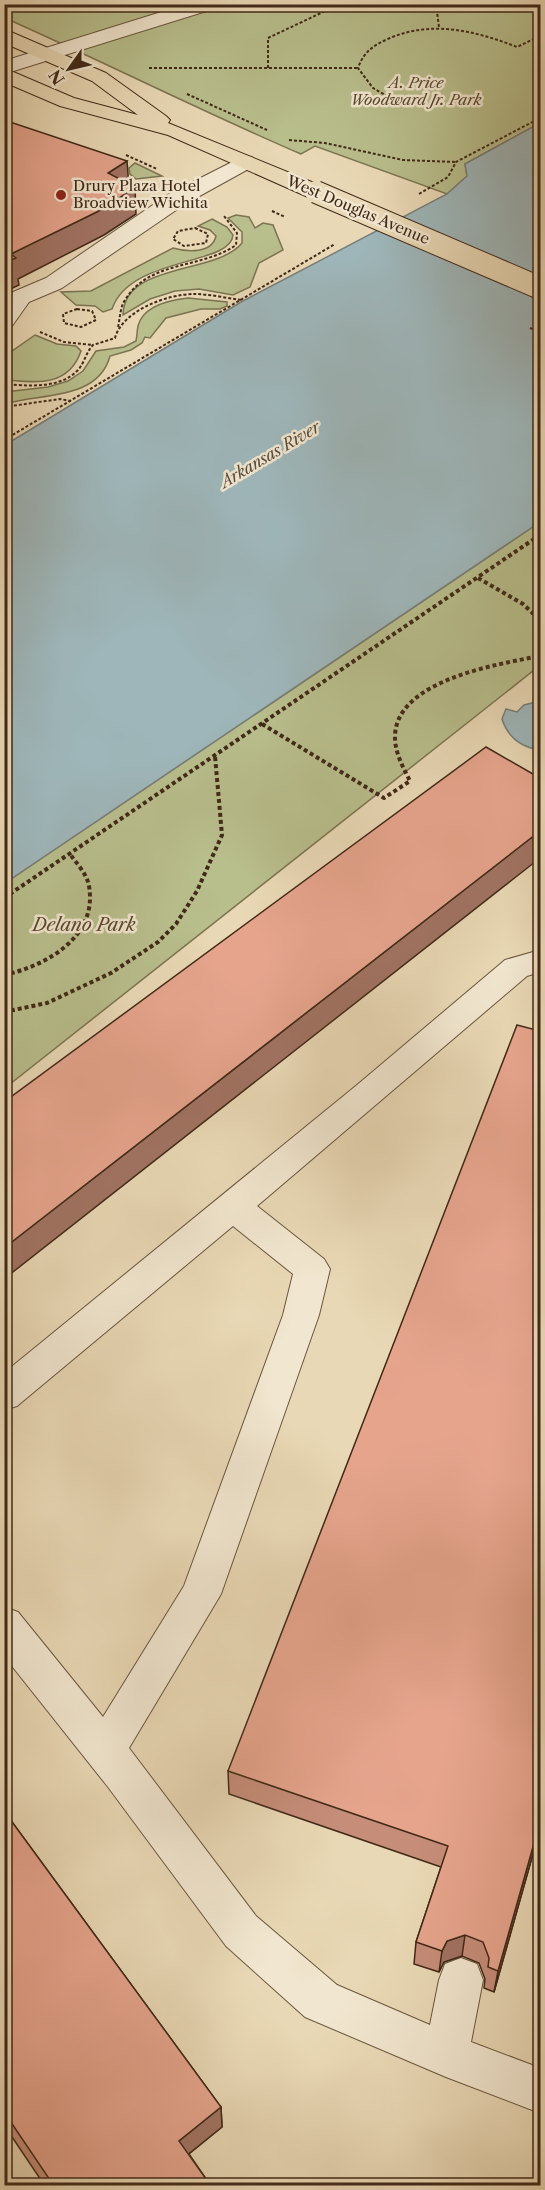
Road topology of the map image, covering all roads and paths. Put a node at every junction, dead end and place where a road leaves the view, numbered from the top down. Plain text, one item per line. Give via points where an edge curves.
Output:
1 (209, 4) edge
2 (340, 4) edge
3 (436, 4) edge
4 (438, 27) junction
5 (4, 35) edge
6 (540, 36) edge
7 (76, 45) junction
8 (48, 54) junction
9 (4, 68) edge
10 (268, 68) junction
11 (358, 68) junction
12 (4, 74) edge
13 (181, 92) dead end
14 (401, 104) dead end
15 (540, 118) edge
16 (268, 130) dead end
17 (175, 131) junction
18 (300, 145) dead end
19 (120, 153) dead end
20 (122, 160) edge
21 (244, 162) junction
22 (456, 162) junction
23 (418, 194) dead end
24 (264, 208) dead end
25 (229, 210) dead end
26 (272, 211) dead end
27 (340, 241) dead end
28 (540, 288) edge
29 (241, 300) junction
30 (67, 312) joint
31 (4, 321) edge
32 (118, 327) junction
33 (44, 334) dead end
34 (94, 345) junction
35 (4, 386) edge
36 (71, 401) junction
37 (4, 407) edge
38 (4, 440) edge
39 (540, 535) edge
40 (478, 578) junction
41 (540, 620) edge
42 (540, 656) edge
43 (262, 724) junction
44 (215, 756) junction
45 (70, 854) junction
46 (4, 898) edge
47 (540, 961) edge
48 (4, 975) edge
49 (4, 1012) edge
50 (233, 1206) junction
51 (4, 1395) edge
52 (4, 1625) edge
53 (105, 1750) junction
54 (461, 1980) dead end
55 (446, 2055) junction
56 (540, 2090) edge

1 - 7 street
2 - 10 path via 268,38
3 - 4 path
4 - 6 path via 477,31 517,47
4 - 11 path via 396,35 372,46 363,54
5 - 8 main road, West Douglas Avenue
7 - 8 street
7 - 10 path via 127,68
8 - 9 street
8 - 17 main road, West Douglas Avenue via 99,77
10 - 11 path
11 - 14 path via 373,88
12 - 17 main road, West Douglas Avenue via 67,102
13 - 16 path
15 - 22 path
17 - 21 main road, West Douglas Avenue
18 - 22 path via 289,140 308,138 388,158
19 - 20 path
21 - 28 main road, West Douglas Avenue, bridge
21 - 31 street via 177,200 54,283 21,297
22 - 23 path via 448,177
24 - 26 path
25 - 32 path via 223,217 237,232 232,249 208,260 168,268 135,284 118,311
27 - 29 path
29 - 32 path via 194,294 171,297 139,311
29 - 36 path
30 - 30 path via 88,309 96,320 90,325 72,327 62,320
32 - 34 path via 115,338
33 - 34 path via 64,342
34 - 35 path via 85,362 61,380
36 - 37 path
36 - 38 path
39 - 40 path
40 - 41 path via 523,604
40 - 43 path
42 - 43 path via 450,676 420,695 401,716 395,736 399,760 410,781 384,798
43 - 44 path
44 - 45 path
44 - 49 path via 222,835 197,891 176,924 158,942 111,973 47,1003
45 - 46 path
45 - 48 path via 90,887 84,922 75,938 57,955 40,966
47 - 50 street via 516,968
50 - 51 street
50 - 53 street via 312,1269 307,1292 201,1594
52 - 53 street
53 - 55 street via 241,1931 321,2001
54 - 55 street
55 - 56 street

